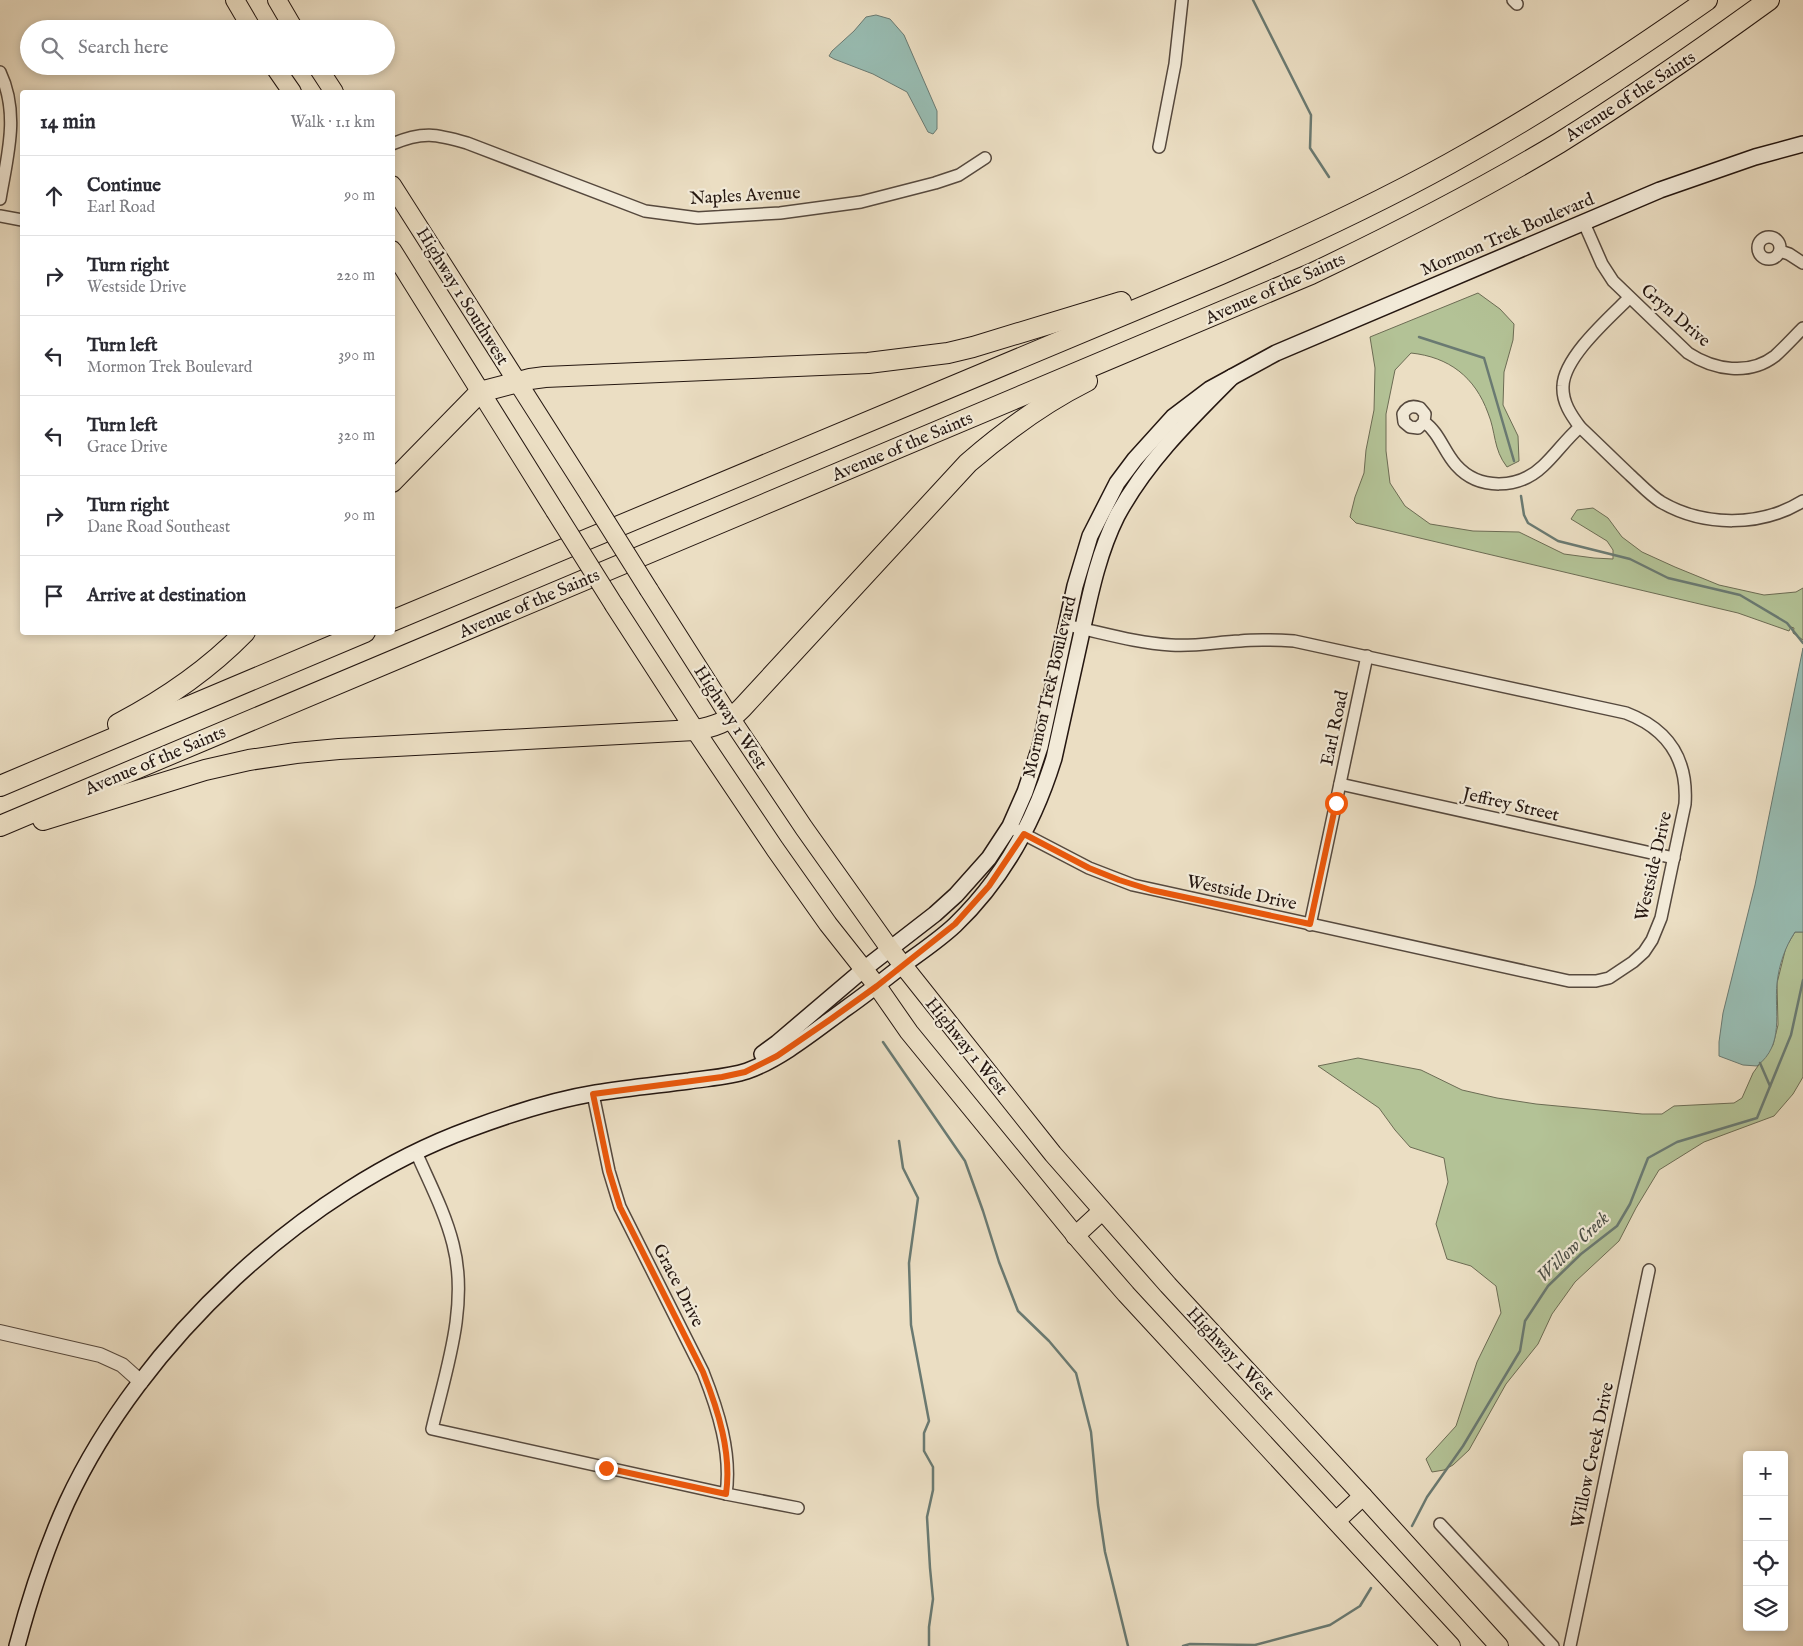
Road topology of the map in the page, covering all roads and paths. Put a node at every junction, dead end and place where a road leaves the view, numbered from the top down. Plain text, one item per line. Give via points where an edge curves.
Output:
1 (235, 0) edge
2 (277, 0) edge
3 (1182, 0) edge
4 (1707, 0) edge
5 (1769, 0) edge
6 (247, 20) edge
7 (289, 20) edge
8 (0, 72) edge
9 (280, 75) edge
10 (323, 75) edge
11 (291, 90) edge
12 (333, 90) edge
13 (395, 143) edge
14 (1803, 144) edge
15 (1159, 147) dead end
16 (985, 158) dead end
17 (395, 190) edge
18 (0, 200) edge
19 (0, 216) edge
20 (20, 220) edge
21 (1584, 223) junction
22 (1281, 247) junction
23 (1780, 251) dead end
24 (395, 255) edge
25 (1803, 263) edge
26 (1629, 298) junction
27 (1236, 306) junction
28 (1803, 328) edge
29 (1232, 377) junction
30 (517, 382) junction
31 (480, 392) junction
32 (1424, 422) dead end
33 (1580, 427) junction
34 (395, 479) edge
35 (1803, 501) edge
36 (395, 620) edge
37 (1067, 626) junction
38 (1082, 629) junction
39 (242, 635) edge
40 (358, 635) edge
41 (1367, 656) junction
42 (731, 719) junction
43 (694, 730) junction
44 (0, 782) edge
45 (1340, 784) junction
46 (0, 786) edge
47 (0, 826) edge
48 (1010, 826) junction
49 (1024, 834) junction
50 (0, 836) edge
51 (1674, 858) junction
52 (1310, 924) junction
53 (890, 949) junction
54 (903, 966) junction
55 (864, 969) junction
56 (877, 986) junction
57 (722, 1077) junction
58 (593, 1094) junction
59 (416, 1152) junction
60 (1102, 1210) junction
61 (1075, 1236) junction
62 (1649, 1270) dead end
63 (0, 1332) edge
64 (140, 1382) junction
65 (726, 1494) junction
66 (1363, 1496) junction
67 (798, 1508) dead end
68 (1336, 1520) junction
69 (1440, 1524) dead end
70 (17, 1646) edge
71 (1451, 1646) edge
72 (1499, 1646) edge
73 (1553, 1646) edge
74 (1570, 1646) edge

1 - 6 main road
2 - 7 main road
3 - 15 street via 1175,64
4 - 22 highway, Avenue of the Saints via 1592,79 1474,150
5 - 27 highway, Avenue of the Saints via 1645,88 1510,171 1370,246
8 - 18 street via 12,119
9 - 11 main road
10 - 12 main road
13 - 16 street, Naples Avenue via 424,134 437,135 467,143 645,211 698,218 780,213 861,202 959,175
14 - 21 main road, Mormon Trek Boulevard via 1695,177
17 - 30 main road, Highway 1 Southwest
19 - 20 street
21 - 26 street, Gryn Drive via 1606,272
21 - 29 main road, Mormon Trek Boulevard via 1276,353
22 - 30 highway via 1110,306 996,342 948,353 868,363 545,377
22 - 36 highway, Avenue of the Saints
23 - 25 street
24 - 31 main road, Highway 1 Southwest
26 - 28 street, Gryn Drive via 1688,352 1724,368 1766,362
26 - 33 street via 1581,348 1564,376 1564,400
27 - 42 highway via 1071,389 1032,412 993,442 951,481
27 - 47 highway, Avenue of the Saints
29 - 37 main road, Mormon Trek Boulevard via 1204,393 1173,418 1117,483 1083,555
29 - 38 main road, Mormon Trek Boulevard via 1182,426 1128,497 1098,563
30 - 31 highway
30 - 42 main road, Highway 1 West, bridge
31 - 34 highway
31 - 43 main road, Highway 1 West, bridge
32 - 33 street via 1434,431 1458,468 1488,484 1505,484 1532,474
33 - 35 street via 1661,502 1689,514 1727,521 1743,520 1778,513
37 - 38 street, Westside Drive
37 - 48 main road, Mormon Trek Boulevard via 1040,747
38 - 41 street, Westside Drive via 1170,645 1294,641
38 - 49 main road, Mormon Trek Boulevard via 1054,758 1046,786
39 - 44 highway via 211,664 162,699
40 - 46 highway, Avenue of the Saints
41 - 45 street, Earl Road
41 - 51 street, Westside Drive via 1640,718 1668,742 1681,764 1685,804
42 - 43 highway
42 - 53 main road, Highway 1 West
43 - 50 highway via 339,749 249,760 205,770
43 - 55 main road, Highway 1 West via 822,917
45 - 51 street, Jeffrey Street
45 - 52 street, Earl Road
48 - 49 street, Westside Drive
48 - 53 main road, Mormon Trek Boulevard via 989,858 956,895
49 - 52 street, Westside Drive via 1119,880 1151,890
49 - 54 main road, Mormon Trek Boulevard via 989,886 955,924
51 - 52 street, Westside Drive via 1661,918 1652,940 1634,962 1609,978 1596,981 1569,981
53 - 54 main road, Highway 1 West
53 - 55 main road, Mormon Trek Boulevard
54 - 56 main road, Mormon Trek Boulevard
54 - 60 main road, Highway 1 West
55 - 56 main road, Highway 1 West
55 - 57 main road, Mormon Trek Boulevard via 778,1043
56 - 57 main road, Mormon Trek Boulevard via 761,1065
56 - 61 main road, Highway 1 West via 909,1032
57 - 58 main road, Mormon Trek Boulevard
58 - 59 main road, Mormon Trek Boulevard via 500,1118
58 - 65 street, Grace Drive via 620,1207 711,1393 724,1442 728,1469
59 - 64 main road, Mormon Trek Boulevard via 321,1208 286,1234 204,1307
59 - 65 street via 444,1216 458,1271 454,1336 432,1429
60 - 61 main road
60 - 66 main road, Highway 1 West
61 - 68 main road, Highway 1 West via 1210,1387
62 - 74 street, Willow Creek Drive
63 - 64 street via 100,1354 122,1365
64 - 70 main road, Mormon Trek Boulevard via 90,1458 68,1500 38,1577
65 - 67 street
66 - 68 main road
66 - 72 main road, Highway 1 West
68 - 71 main road, Highway 1 West
69 - 73 street

